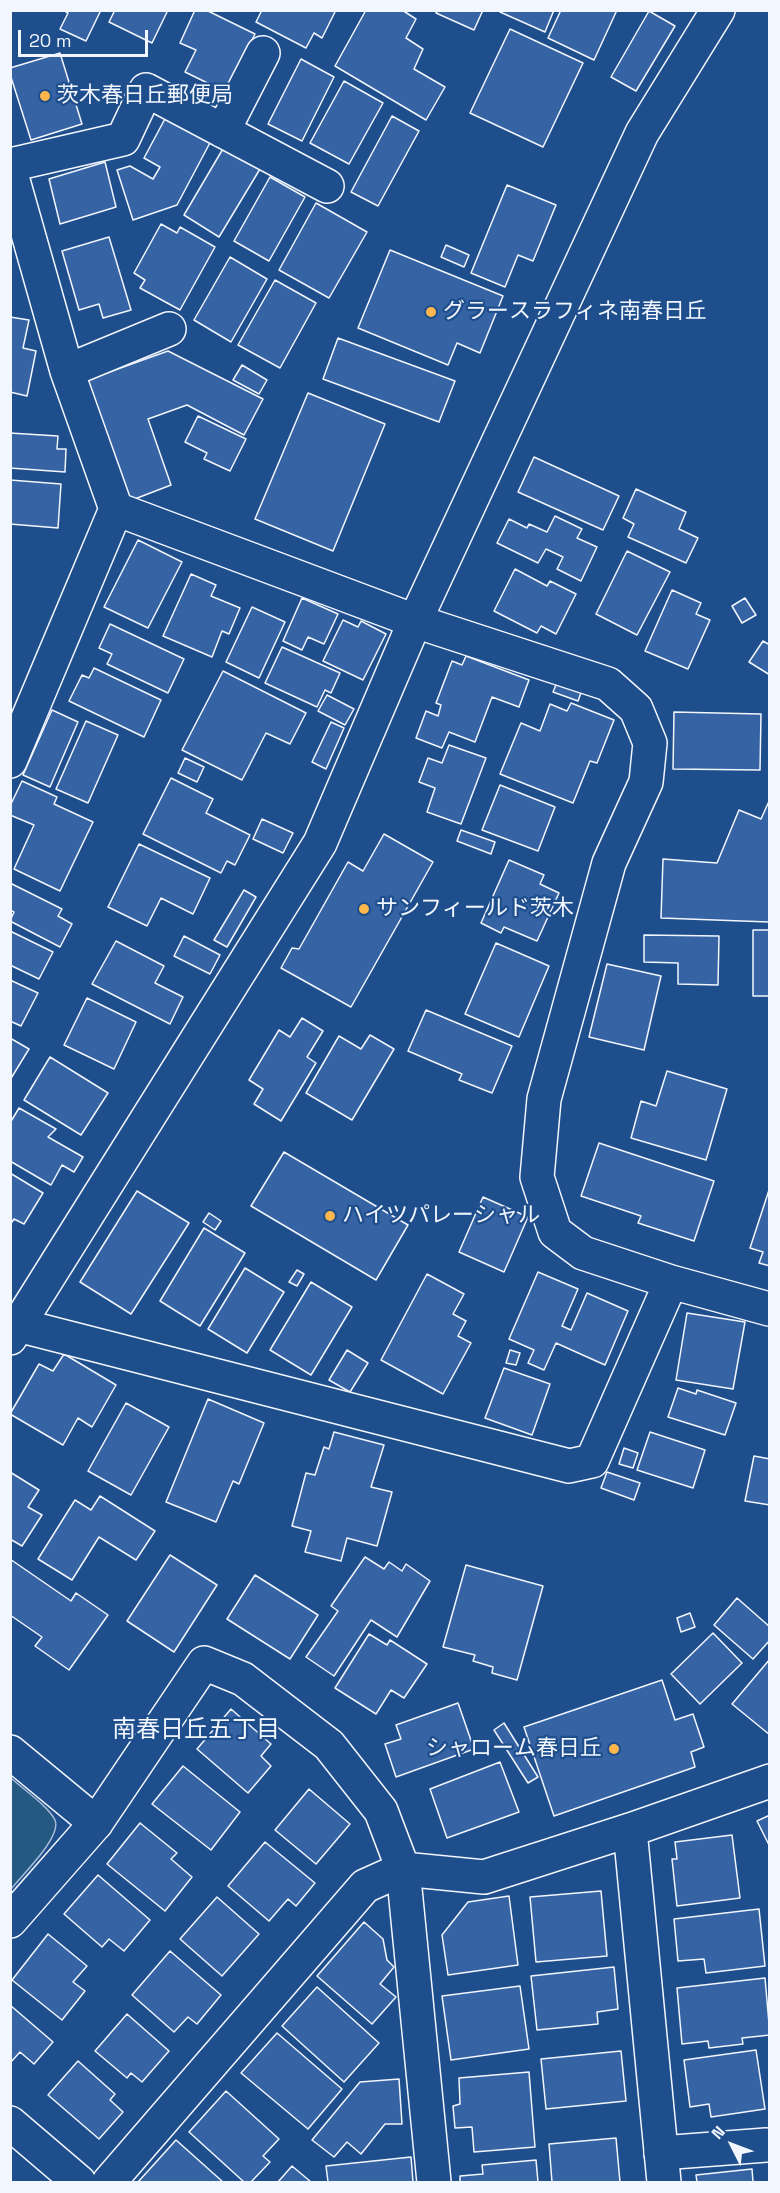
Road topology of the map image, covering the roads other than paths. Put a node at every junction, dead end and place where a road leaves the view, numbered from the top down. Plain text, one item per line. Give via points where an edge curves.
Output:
1 (709, 13) edge
2 (263, 53) dead end
3 (223, 131) junction
4 (10, 165) edge
5 (10, 170) edge
6 (327, 186) dead end
7 (169, 329) dead end
8 (67, 371) junction
9 (116, 509) junction
10 (415, 621) junction
11 (23, 697) edge
12 (10, 760) edge
13 (671, 1282) junction
14 (769, 1309) edge
15 (14, 1331) edge
16 (10, 1752) edge
17 (770, 1780) edge
18 (96, 1823) junction
19 (630, 1830) junction
20 (403, 1869) junction
21 (10, 1920) edge
22 (10, 2123) edge
23 (766, 2145) dead end
24 (663, 2168) edge
25 (79, 2182) edge
26 (109, 2182) edge
27 (434, 2182) edge

1 - 10 street via 642,134
2 - 3 street
3 - 4 street via 146,90 123,139
3 - 6 street
5 - 8 street
7 - 8 street
8 - 9 street
9 - 10 street
9 - 11 street
10 - 13 street via 608,684 636,709 650,743 646,782 609,863 544,1100 537,1177 555,1232 583,1254
10 - 15 street via 320,843
11 - 12 street
13 - 14 street
13 - 15 street via 592,1461 570,1466
16 - 18 street
17 - 19 street
18 - 20 street via 204,1663 243,1679 329,1745 381,1811
18 - 21 street
19 - 20 street via 484,1877
19 - 24 street
20 - 26 street via 364,1886
20 - 27 street
22 - 25 street
23 - 24 street

